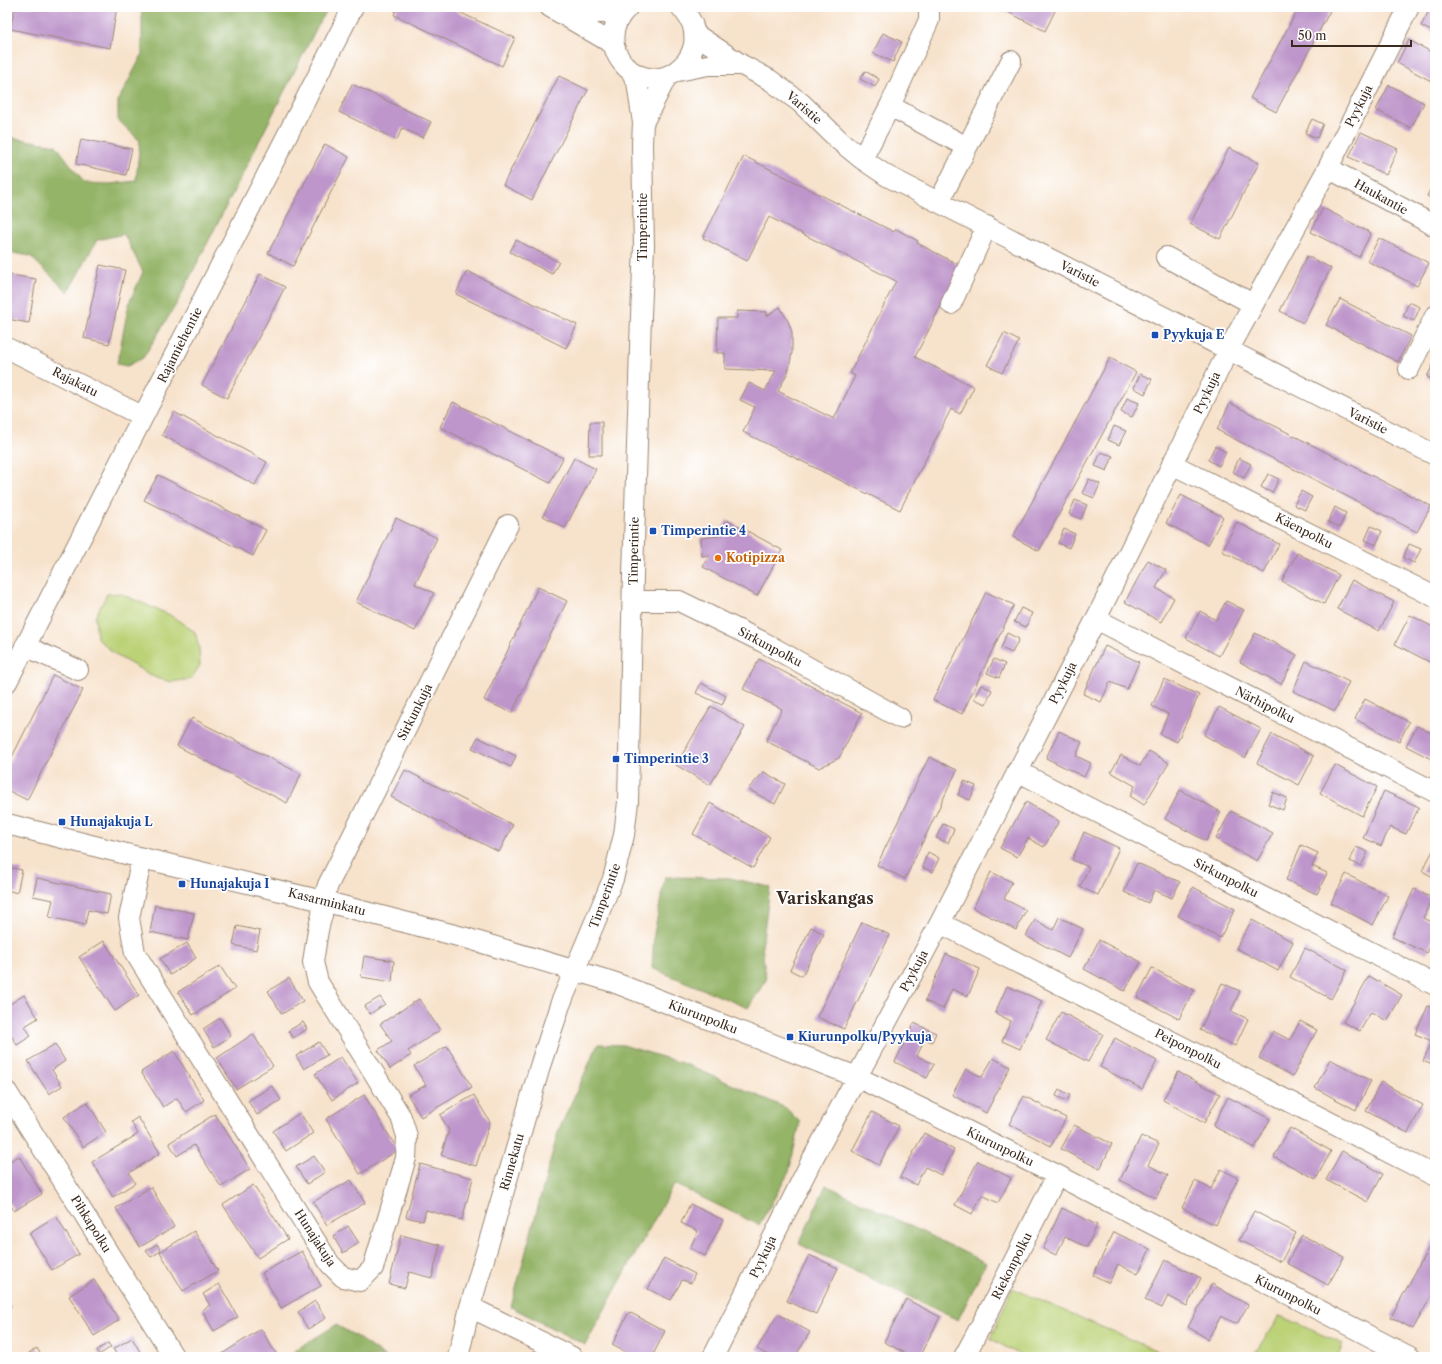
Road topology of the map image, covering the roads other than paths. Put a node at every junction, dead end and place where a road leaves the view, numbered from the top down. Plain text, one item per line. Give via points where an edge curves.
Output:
1 (353, 7) edge
2 (929, 7) edge
3 (1409, 7) edge
4 (554, 9) edge
5 (625, 10) edge
6 (684, 10) edge
7 (695, 34) junction
8 (613, 44) junction
9 (1011, 61) dead end
10 (742, 65) junction
11 (631, 71) junction
12 (672, 74) junction
13 (890, 106) junction
14 (643, 123) junction
15 (967, 147) junction
16 (862, 159) junction
17 (1328, 168) junction
18 (938, 202) junction
19 (987, 226) junction
20 (1435, 226) edge
21 (1166, 257) dead end
22 (951, 304) dead end
23 (1253, 304) junction
24 (1435, 316) edge
25 (7, 348) edge
26 (1229, 349) junction
27 (1409, 369) dead end
28 (142, 416) junction
29 (1435, 455) edge
30 (1172, 464) junction
31 (508, 525) dead end
32 (1435, 597) edge
33 (633, 601) junction
34 (1096, 619) junction
35 (25, 646) junction
36 (78, 670) dead end
37 (7, 682) edge
38 (900, 718) dead end
39 (1017, 771) junction
40 (1435, 792) edge
41 (7, 824) edge
42 (142, 858) junction
43 (323, 901) junction
44 (940, 923) junction
45 (575, 970) junction
46 (1435, 985) edge
47 (857, 1077) junction
48 (7, 1092) edge
49 (1057, 1175) junction
50 (1435, 1176) edge
51 (470, 1307) junction
52 (174, 1357) edge
53 (458, 1357) edge
54 (572, 1357) edge
55 (714, 1357) edge
56 (964, 1357) edge
57 (1410, 1357) edge

1 - 28 street, Rajamiehentie
2 - 13 street via 929,20
3 - 17 street, Pyykuja
4 - 5 street
4 - 8 street
5 - 8 street via 616,22
6 - 7 street
7 - 10 street, Varistie
7 - 12 street, Timperintie via 693,50 687,62
8 - 11 street via 622,63
9 - 15 street
10 - 12 street, Varistie via 708,65
10 - 16 street, Varistie via 770,80 801,103
11 - 12 street, Varistie via 642,77 655,78
11 - 14 street, Timperintie via 637,82
12 - 14 street, Timperintie
13 - 15 street
13 - 16 street
14 - 33 street, Timperintie via 644,247
15 - 18 street
16 - 18 street, Varistie via 887,176
17 - 20 street, Haukantie
17 - 23 street, Pyykuja
18 - 19 street, Varistie
19 - 22 street
19 - 26 street, Varistie
21 - 23 street
23 - 26 street, Pyykuja
24 - 27 street
25 - 28 street, Rajakatu
26 - 29 street, Varistie
26 - 30 street, Pyykuja
28 - 35 street, Rajamiehentie
30 - 32 street, Käenpolku
30 - 34 street, Pyykuja
31 - 43 street, Sirkunkuja via 328,885
33 - 38 street, Sirkunpolku via 679,601 763,642
33 - 45 street, Timperintie via 628,802 624,835 614,879
34 - 39 street, Pyykuja
34 - 40 street, Närhipolku
35 - 36 street
35 - 37 street, Rajamiehentie
39 - 44 street, Pyykuja
39 - 46 street, Sirkunpolku
41 - 42 street, Kasarminkatu
42 - 43 street, Kasarminkatu
42 - 43 street, Hunajakuja via 129,918 135,953 330,1264 343,1277 360,1281 373,1268 406,1158 407,1136 401,1117 318,982 313,962
43 - 45 street, Kasarminkatu via 466,938
44 - 47 street, Pyykuja
44 - 50 street, Peiponpolku
45 - 47 street, Kiurunpolku via 613,982
45 - 51 street, Rinnekatu via 560,1005 541,1063
47 - 49 street, Kiurunpolku
47 - 55 street, Pyykuja via 812,1160
48 - 52 street, Pihkapolku
49 - 56 street, Riekonpolku
49 - 57 street, Kiurunpolku
51 - 53 street, Rinnekatu
51 - 54 street

